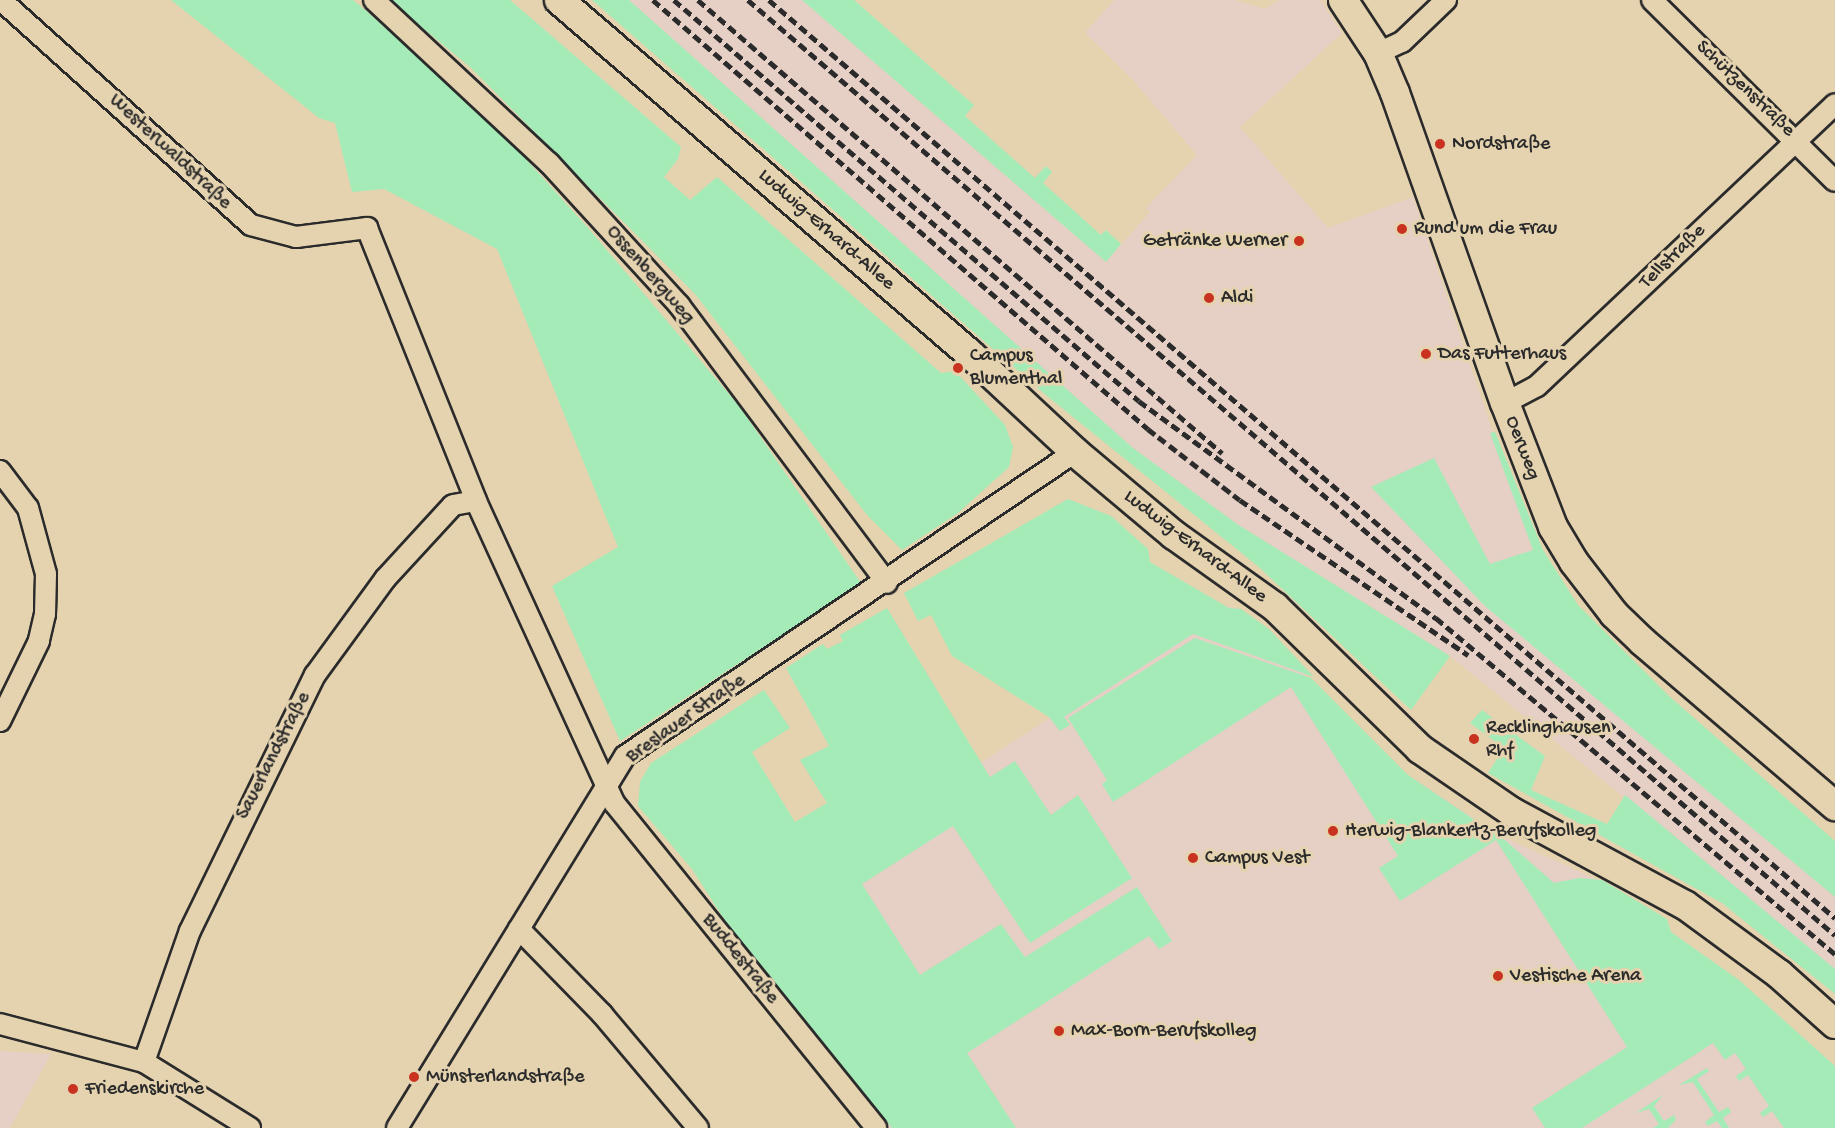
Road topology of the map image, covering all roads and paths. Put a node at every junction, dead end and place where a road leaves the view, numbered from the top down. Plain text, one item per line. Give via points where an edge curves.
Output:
1 (1, 0) edge
2 (374, 0) edge
3 (559, 0) edge
4 (1343, 0) edge
5 (1446, 0) edge
6 (1652, 0) edge
7 (1378, 53) junction
8 (1835, 104) edge
9 (1797, 139) junction
10 (1835, 181) edge
11 (1505, 403) junction
12 (1075, 453) junction
13 (0, 471) edge
14 (476, 501) junction
15 (887, 583) junction
16 (0, 721) edge
17 (607, 789) junction
18 (1835, 806) edge
19 (519, 929) junction
20 (0, 1024) edge
21 (1835, 1024) edge
22 (144, 1062) junction
23 (250, 1128) edge
24 (397, 1128) edge
25 (698, 1128) edge
26 (876, 1128) edge

1 - 14 street, Westerwaldstraße via 251,225 296,237 367,228
2 - 15 street, Ossenbergweg via 549,163 679,304
3 - 12 main road, Ludwig-Erhard-Allee via 970,354
4 - 7 main road, Oerweg
5 - 7 street via 1402,42
6 - 9 street, Schützenstraße
7 - 11 main road, Oerweg
8 - 9 street, Tellstraße
9 - 10 street, Schützenstraße
9 - 11 street, Tellstraße via 1537,386
11 - 18 main road, Oerweg via 1553,527 1593,590 1699,693
12 - 15 street, Breslauer Straße
12 - 21 main road, Ludwig-Erhard-Allee via 1174,535 1275,607 1420,749 1512,812 1685,905 1779,974
13 - 16 street via 28,508 46,574 45,614 39,641
14 - 17 street
14 - 22 street, Sauerlandstraße via 453,505 385,579 315,675 190,931
15 - 17 street, Breslauer Straße via 626,756
17 - 19 street, Breslauer Straße
17 - 26 street, Buddestraße
19 - 24 street, Breslauer Straße
19 - 25 street via 602,1014
20 - 22 street
22 - 23 street

